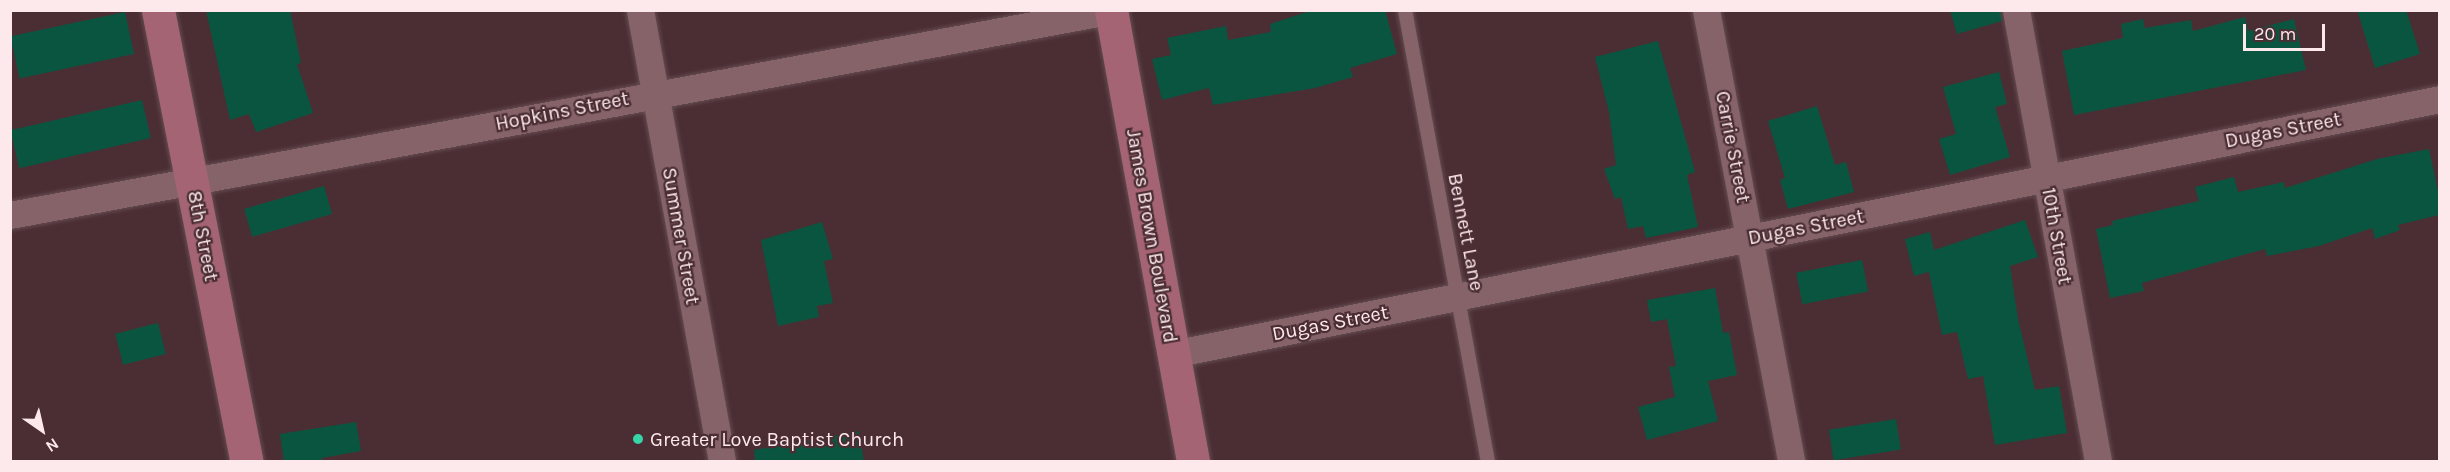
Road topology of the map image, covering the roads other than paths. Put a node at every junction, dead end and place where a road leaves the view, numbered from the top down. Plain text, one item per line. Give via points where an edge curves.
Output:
1 (158, 10) edge
2 (640, 10) edge
3 (1405, 10) edge
4 (1706, 10) edge
5 (2016, 10) edge
6 (1112, 11) edge
7 (655, 94) junction
8 (2439, 99) edge
9 (2047, 178) junction
10 (192, 180) junction
11 (10, 215) edge
12 (1750, 238) junction
13 (1459, 297) junction
14 (1173, 354) junction
15 (247, 462) edge
16 (722, 462) edge
17 (1193, 462) edge
18 (1488, 462) edge
19 (1791, 462) edge
20 (2098, 462) edge

1 - 10 street, 8th Street
2 - 7 street, Summer Street
3 - 13 lane, Bennett Lane
4 - 12 street, Carrie Street
5 - 9 street, 10th Street
6 - 7 street, Hopkins Street
6 - 14 street, James Brown Boulevard
7 - 10 street, Hopkins Street
7 - 16 street, Summer Street
8 - 9 street, Dugas Street
9 - 12 street, Dugas Street
9 - 20 street, 10th Street
10 - 11 street, Hopkins Street
10 - 15 street, 8th Street
12 - 13 street, Dugas Street
12 - 19 street, Carrie Street
13 - 14 street, Dugas Street
13 - 18 lane, Bennett Lane
14 - 17 street, James Brown Boulevard

